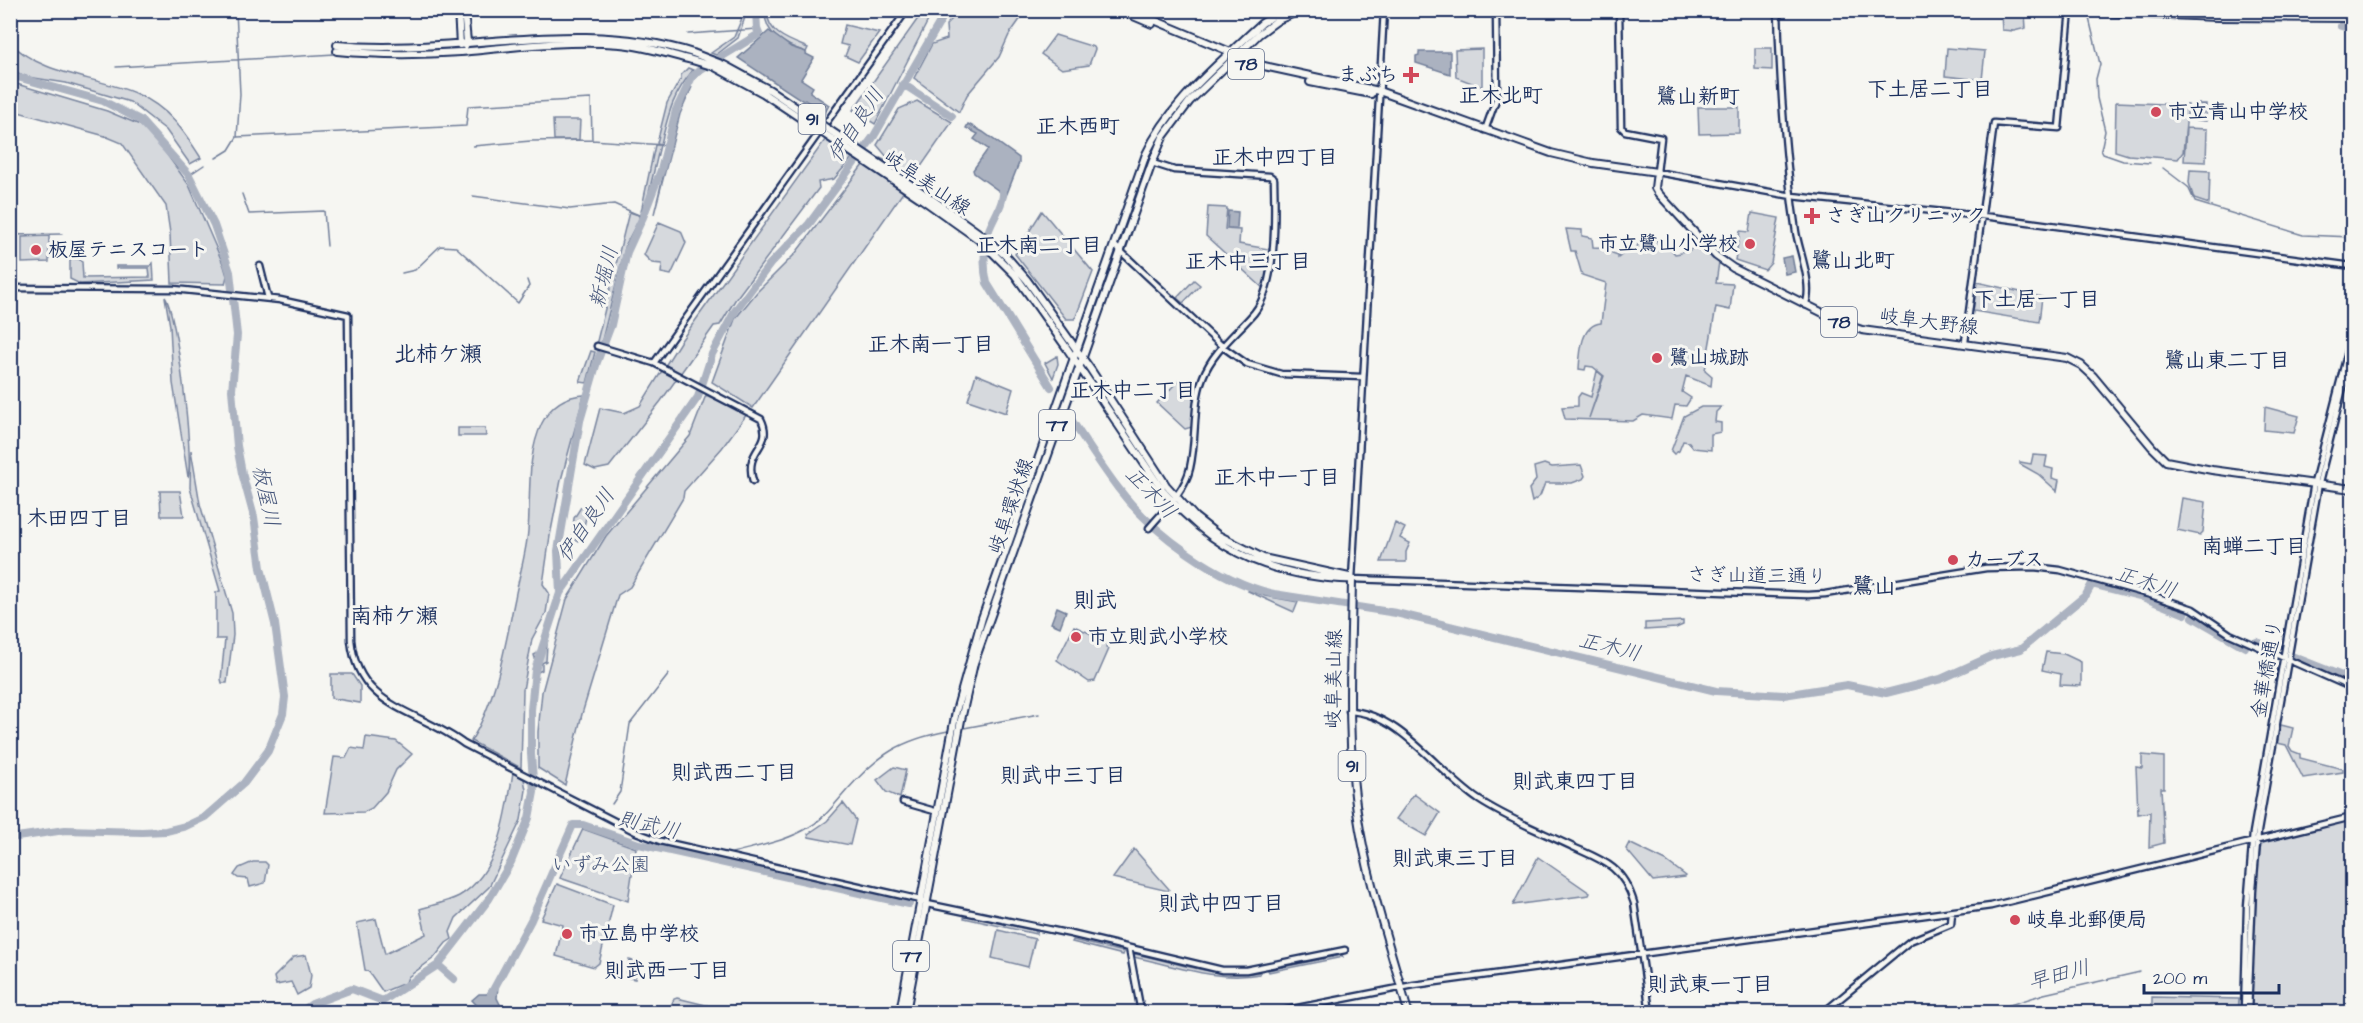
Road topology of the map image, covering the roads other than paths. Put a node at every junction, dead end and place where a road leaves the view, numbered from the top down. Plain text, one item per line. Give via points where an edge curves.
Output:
1 (458, 10) edge
2 (465, 10) edge
3 (907, 10) edge
4 (1119, 10) edge
5 (1130, 10) edge
6 (1283, 10) edge
7 (1302, 10) edge
8 (1384, 10) edge
9 (1496, 10) edge
10 (1620, 10) edge
11 (1778, 10) edge
12 (2046, 10) edge
13 (2228, 10) edge
14 (2070, 11) edge
15 (2352, 12) edge
16 (2352, 18) edge
17 (463, 42) junction
18 (463, 52) junction
19 (1231, 56) junction
20 (692, 57) junction
21 (1379, 93) junction
22 (1485, 130) junction
23 (1152, 163) junction
24 (1657, 172) junction
25 (1792, 196) junction
26 (925, 197) junction
27 (1981, 216) junction
28 (1114, 244) junction
29 (1121, 251) junction
30 (260, 266) dead end
31 (2352, 266) edge
32 (10, 288) edge
33 (268, 298) junction
34 (1805, 305) junction
35 (2352, 335) edge
36 (1965, 342) junction
37 (597, 346) dead end
38 (1223, 347) junction
39 (1077, 351) junction
40 (2352, 352) edge
41 (1074, 359) junction
42 (1083, 359) junction
43 (656, 365) junction
44 (1079, 368) junction
45 (1362, 377) junction
46 (753, 481) dead end
47 (2317, 483) junction
48 (2352, 489) edge
49 (1174, 499) junction
50 (1150, 526) dead end
51 (1352, 579) junction
52 (2286, 659) junction
53 (2352, 688) edge
54 (1349, 711) junction
55 (903, 802) dead end
56 (938, 812) junction
57 (2352, 817) edge
58 (2254, 842) junction
59 (924, 902) junction
60 (1952, 912) junction
61 (1129, 948) junction
62 (1345, 950) dead end
63 (1641, 954) junction
64 (1401, 988) junction
65 (900, 1012) edge
66 (906, 1012) edge
67 (1141, 1012) edge
68 (1277, 1012) edge
69 (1408, 1012) edge
70 (1650, 1012) edge
71 (1824, 1012) edge
72 (2246, 1012) edge

1 - 17 main road
2 - 17 main road
3 - 43 street
4 - 19 main road, 78
5 - 19 main road, 78
6 - 19 main road, 岐阜環状線 / 77 via 1262,23
7 - 19 main road, 岐阜環状線 / 77 via 1270,25
8 - 21 street
9 - 22 street via 1497,97
10 - 24 street via 1622,127 1625,131 1661,138
11 - 25 street via 1782,112
12 - 14 main road
13 - 15 main road
14 - 16 main road
14 - 27 street via 2060,126 2057,129 1994,123
17 - 18 main road
17 - 18 main road, 岐阜美山線 / 91 via 337,48 384,54
17 - 20 main road, 岐阜美山線 / 91 via 594,36 645,42
18 - 20 main road, 岐阜美山線 / 91 via 553,44 621,44
19 - 21 main road, 78 via 1282,72
19 - 23 main road, 岐阜環状線 / 77 via 1182,110
19 - 28 main road, 岐阜環状線 / 77 via 1177,105 1160,127 1146,154
20 - 26 main road, 岐阜美山線 / 91, bridge via 763,93
21 - 22 main road, 78
21 - 45 street
22 - 24 main road, 78 via 1578,160
23 - 29 main road, 岐阜環状線 / 77
23 - 38 street via 1174,170 1274,179 1269,284 1259,306
24 - 25 street
24 - 34 main road, 岐阜大野線 / 78 via 1658,193 1716,256
25 - 27 street
25 - 34 street via 1807,282
26 - 39 main road, 岐阜美山線 / 91 via 969,224 1007,257
26 - 41 main road, 岐阜美山線 / 91 via 1003,262
27 - 31 street
27 - 36 street
28 - 29 street
28 - 39 main road, 岐阜環状線 / 77
29 - 38 street
29 - 42 main road, 岐阜環状線 / 77
30 - 33 street
32 - 33 street via 174,289
33 - 59 street via 348,315 352,653 360,676 380,697 636,832 660,841
34 - 36 main road, 岐阜大野線 / 78 via 1855,328
35 - 47 street, 金華橋通り
36 - 47 main road, 岐阜大野線 / 78 via 2059,356 2081,365 2166,461
37 - 43 street
38 - 45 street via 1247,364 1270,372
38 - 49 street via 1200,385 1190,469
39 - 41 main road, 岐阜環状線 / 77
39 - 42 main road, 岐阜美山線 / 91
40 - 47 street, 金華橋通り
41 - 44 main road, 岐阜美山線 / 91
41 - 56 main road, 岐阜環状線 / 77 via 975,638 956,711
42 - 44 main road, 岐阜環状線 / 77
42 - 49 main road, 岐阜美山線 / 91
43 - 46 street via 761,419 765,431 751,459
44 - 49 main road, 岐阜美山線 / 91 via 1162,490
44 - 59 main road, 岐阜環状線 / 77 via 974,663
45 - 51 street
47 - 48 main road, 78
47 - 52 street, 金華橋通り
49 - 50 street
49 - 51 main road, 岐阜美山線 / 91 via 1241,549
51 - 52 street, さぎ山道三通り via 1808,595 1986,568 2034,567 2091,578 2193,609 2230,634
51 - 54 main road, 岐阜美山線 / 91
52 - 53 street, さぎ山道三通り
52 - 58 street, 金華橋通り
54 - 63 street via 1369,714 1388,723 1492,808 1613,868 1632,895
54 - 64 main road, 岐阜美山線 / 91 via 1358,820
55 - 56 street
56 - 59 main road, 岐阜環状線 / 77
57 - 58 street
58 - 60 street
58 - 72 street, 金華橋通り via 2247,907
59 - 61 street
59 - 65 main road, 岐阜環状線 / 77
59 - 66 main road, 岐阜環状線 / 77
60 - 63 street
60 - 71 street via 1951,924 1910,941
61 - 62 street via 1222,970
61 - 67 street
63 - 64 street
63 - 70 street
64 - 68 street
64 - 69 main road, 91

